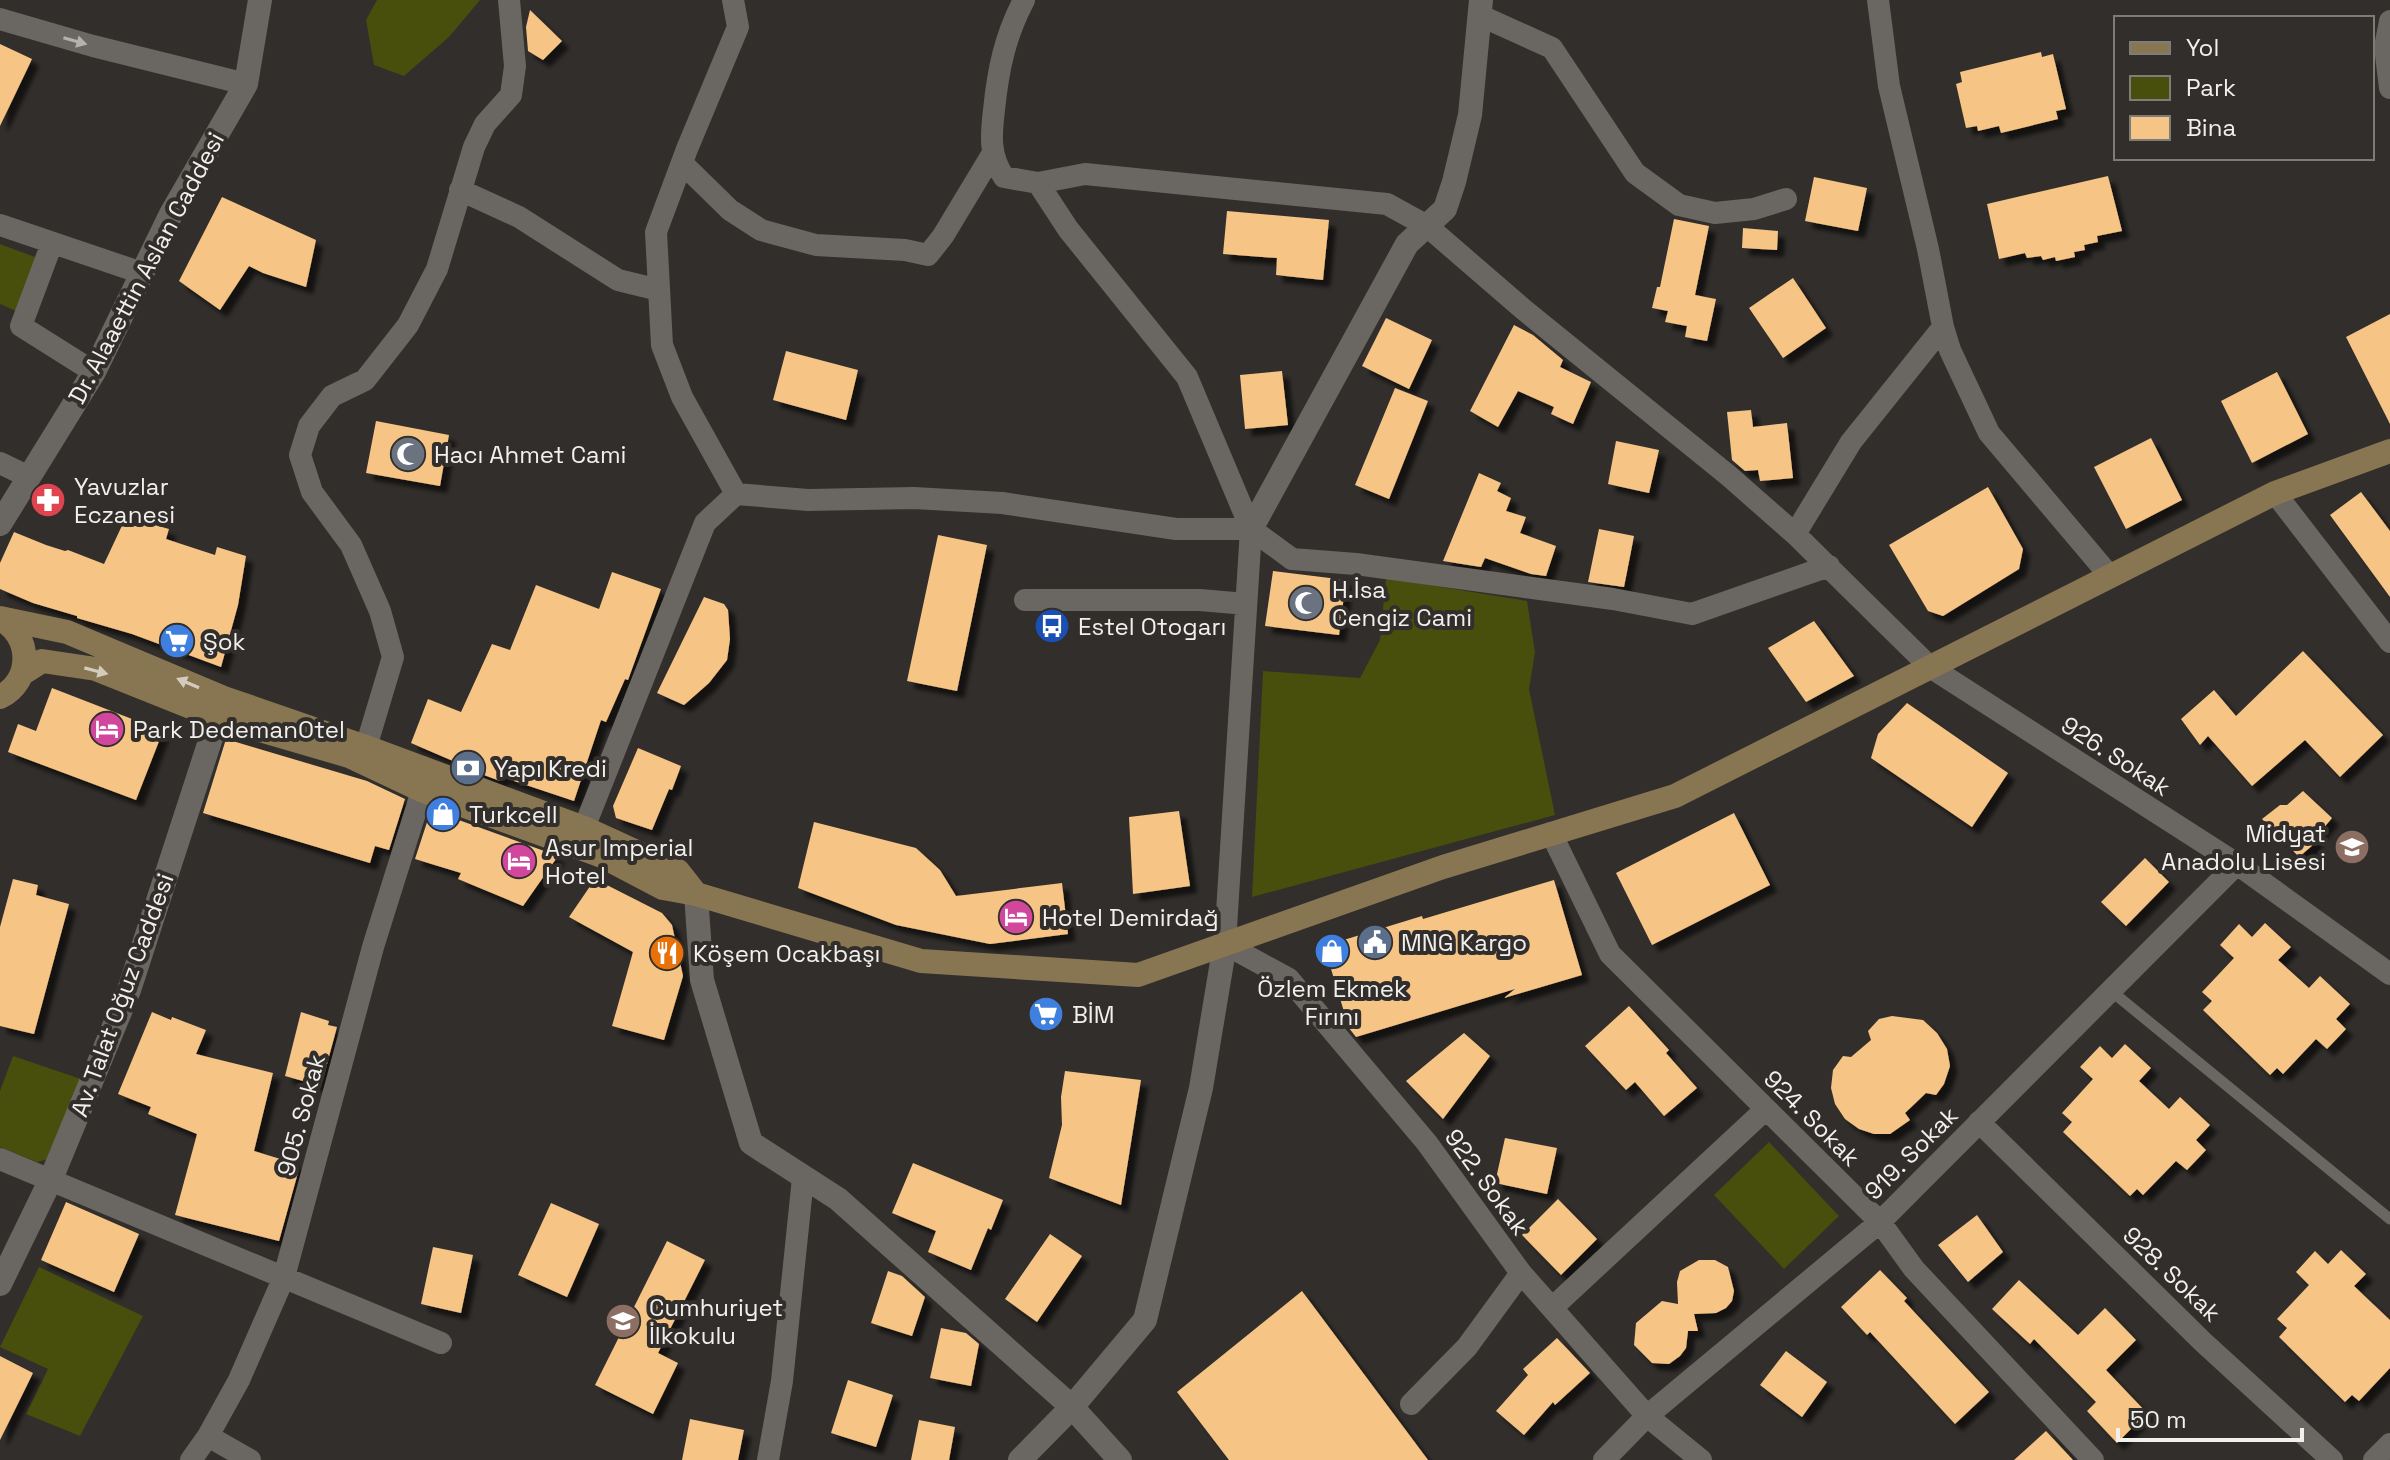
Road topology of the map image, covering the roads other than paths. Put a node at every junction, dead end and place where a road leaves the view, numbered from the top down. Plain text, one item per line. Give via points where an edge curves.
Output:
1 (260, 0) edge
2 (509, 0) edge
3 (733, 0) edge
4 (1024, 0) edge
5 (1878, 0) edge
6 (1480, 7) edge
7 (0, 19) edge
8 (2390, 21) edge
9 (246, 84) junction
10 (2390, 88) edge
11 (993, 153) junction
12 (682, 163) junction
13 (1038, 183) junction
14 (460, 190) junction
15 (1786, 199) dead end
16 (0, 225) edge
17 (1427, 226) junction
18 (52, 243) junction
19 (142, 273) junction
20 (659, 290) junction
21 (1943, 327) junction
22 (94, 372) junction
23 (2390, 451) edge
24 (0, 463) edge
25 (29, 477) junction
26 (2275, 493) junction
27 (736, 494) junction
28 (0, 524) edge
29 (1251, 529) junction
30 (1795, 534) junction
31 (1829, 566) junction
32 (2109, 575) junction
33 (1025, 600) dead end
34 (1246, 604) junction
35 (0, 618) edge
36 (2390, 642) edge
37 (1930, 667) junction
38 (23, 673) junction
39 (2, 697) edge
40 (220, 708) junction
41 (366, 747) junction
42 (425, 780) junction
43 (1551, 833) junction
44 (582, 838) junction
45 (2237, 864) junction
46 (696, 894) junction
47 (1225, 944) junction
48 (2390, 974) edge
49 (2110, 990) junction
50 (1766, 1109) junction
51 (1979, 1122) junction
52 (0, 1159) edge
53 (803, 1178) junction
54 (51, 1179) junction
55 (2390, 1219) edge
56 (1880, 1222) junction
57 (1521, 1273) junction
58 (284, 1277) junction
59 (0, 1284) edge
60 (1552, 1308) junction
61 (441, 1343) dead end
62 (1411, 1404) dead end
63 (1072, 1407) junction
64 (1647, 1416) junction
65 (208, 1436) junction
66 (2390, 1444) edge
67 (191, 1460) edge
68 (250, 1460) edge
69 (768, 1460) edge
70 (1020, 1460) edge
71 (1120, 1460) edge
72 (1604, 1460) edge
73 (1701, 1460) edge
74 (2093, 1460) edge
75 (2332, 1460) edge
76 (2374, 1460) edge

1 - 9 street, Dr. Alaaettin Aslan Caddesi
2 - 14 street via 515,66 511,95 485,124
3 - 12 street via 738,27
4 - 11 street via 1004,43 997,74
5 - 21 street via 1889,86
6 - 15 street via 1552,48 1635,173 1679,205 1715,213
6 - 17 street via 1470,115 1454,182 1445,209
7 -> 9 street
8 - 10 street via 2385,47
9 - 19 street, Dr. Alaaettin Aslan Caddesi
11 - 12 street via 928,255 816,245 761,230 730,210
11 - 13 street via 1004,177
12 - 20 street via 656,232
13 - 17 street, 926. Sokak via 1085,174 1387,204
13 - 29 street via 1068,229 1187,377
14 - 20 street via 519,217 618,280
14 - 41 street via 437,269 408,325 365,380 332,396 309,426 300,455 312,492 351,545 393,657
16 - 18 street
17 - 29 street via 1407,244
17 - 30 street, 926. Sokak
18 - 19 street
18 - 22 street via 21,326
19 - 22 street, Dr. Alaaettin Aslan Caddesi
20 - 27 street via 662,345 682,397
21 - 30 street via 1851,442
21 - 32 street via 1989,433
22 - 25 street, Dr. Alaaettin Aslan Caddesi
23 - 26 main road
24 - 25 street
25 - 28 street, Dr. Alaaettin Aslan Caddesi
26 - 32 main road
26 - 36 street
27 - 29 street via 1002,503 1176,529
27 - 44 street via 705,523
29 - 31 street via 1292,559 1613,599 1692,614
29 - 34 street
30 - 31 street, 926. Sokak
31 - 37 street, 926. Sokak
32 - 37 main road
33 - 34 street
34 - 47 street
35 - 38 main road via 24,645
40 -> 35 main road via 67,632
37 - 43 main road via 1675,796
37 - 45 street, 926. Sokak
38 - 39 main road
38 -> 40 main road via 42,661 96,669
40 - 41 main road
40 - 42 main road
40 - 54 street, Av. Talat Oğuz Caddesi via 129,990
41 - 42 main road
42 - 44 main road
42 - 58 street, 905. Sokak via 373,947
43 - 47 main road
43 - 50 street, 924. Sokak via 1610,954
44 - 46 main road via 602,856 663,888
45 - 48 street, 926. Sokak
45 - 49 street, 919. Sokak
46 - 47 main road via 921,961 1138,975
46 - 53 street via 702,980 751,1143
47 - 57 street, 922. Sokak via 1289,979 1427,1143
47 - 63 street via 1201,1088 1145,1320
49 - 51 street, 919. Sokak
49 - 55 lane
50 - 56 street, 924. Sokak
50 - 60 street
51 - 56 street, 919. Sokak
51 - 75 street, 928. Sokak
52 - 54 street
53 - 63 street via 838,1199
53 - 69 street via 782,1381
54 - 58 street
54 - 59 street, Av. Talat Oğuz Caddesi
56 - 64 street, 919. Sokak
56 - 74 street, 924. Sokak via 1914,1269
57 - 60 street, 922. Sokak
57 - 62 street via 1467,1347
58 - 61 street
58 - 65 street, 905. Sokak
60 - 64 street, 922. Sokak
63 - 70 street
63 - 71 street
64 - 72 street, 919. Sokak
64 - 73 street, 922. Sokak
65 - 67 street, 905. Sokak
65 - 68 street
66 - 76 street

